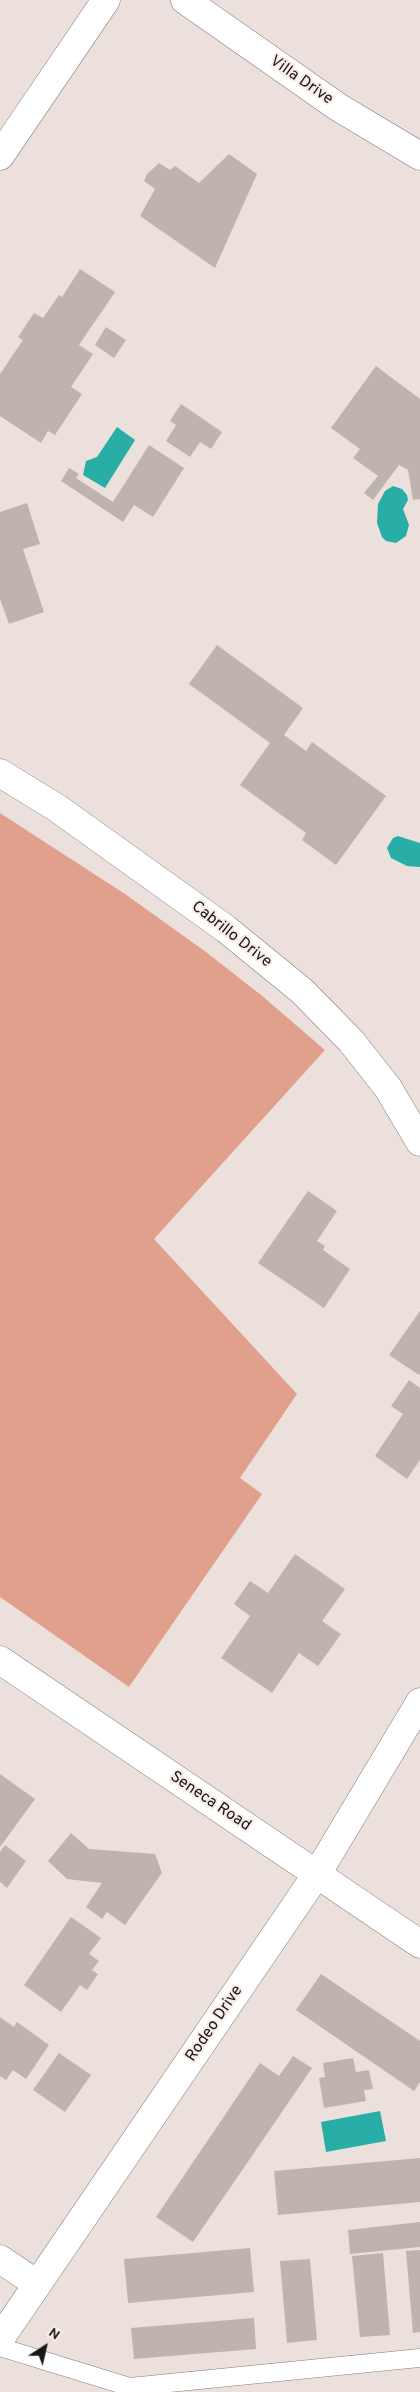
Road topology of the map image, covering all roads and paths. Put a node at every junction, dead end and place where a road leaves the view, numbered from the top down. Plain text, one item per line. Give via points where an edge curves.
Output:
1 (106, 0) edge
2 (185, 0) edge
3 (0, 156) edge
4 (420, 156) edge
5 (0, 773) edge
6 (420, 1142) edge
7 (0, 1660) edge
8 (420, 1702) edge
9 (317, 1874) junction
10 (420, 1944) edge
11 (0, 2259) edge
12 (37, 2284) junction
13 (0, 2339) edge
14 (0, 2347) edge
15 (420, 2358) edge

1 - 3 street
2 - 4 street, Villa Drive via 338,107
5 - 6 street, Cabrillo Drive via 57,808 226,929 302,991 351,1041 388,1088
7 - 9 street, Seneca Road
8 - 9 street, Rodeo Drive
9 - 10 street, Seneca Road
9 - 12 street, Rodeo Drive
11 - 12 street
12 - 13 street, Rodeo Drive
14 - 15 lane via 130,2387

